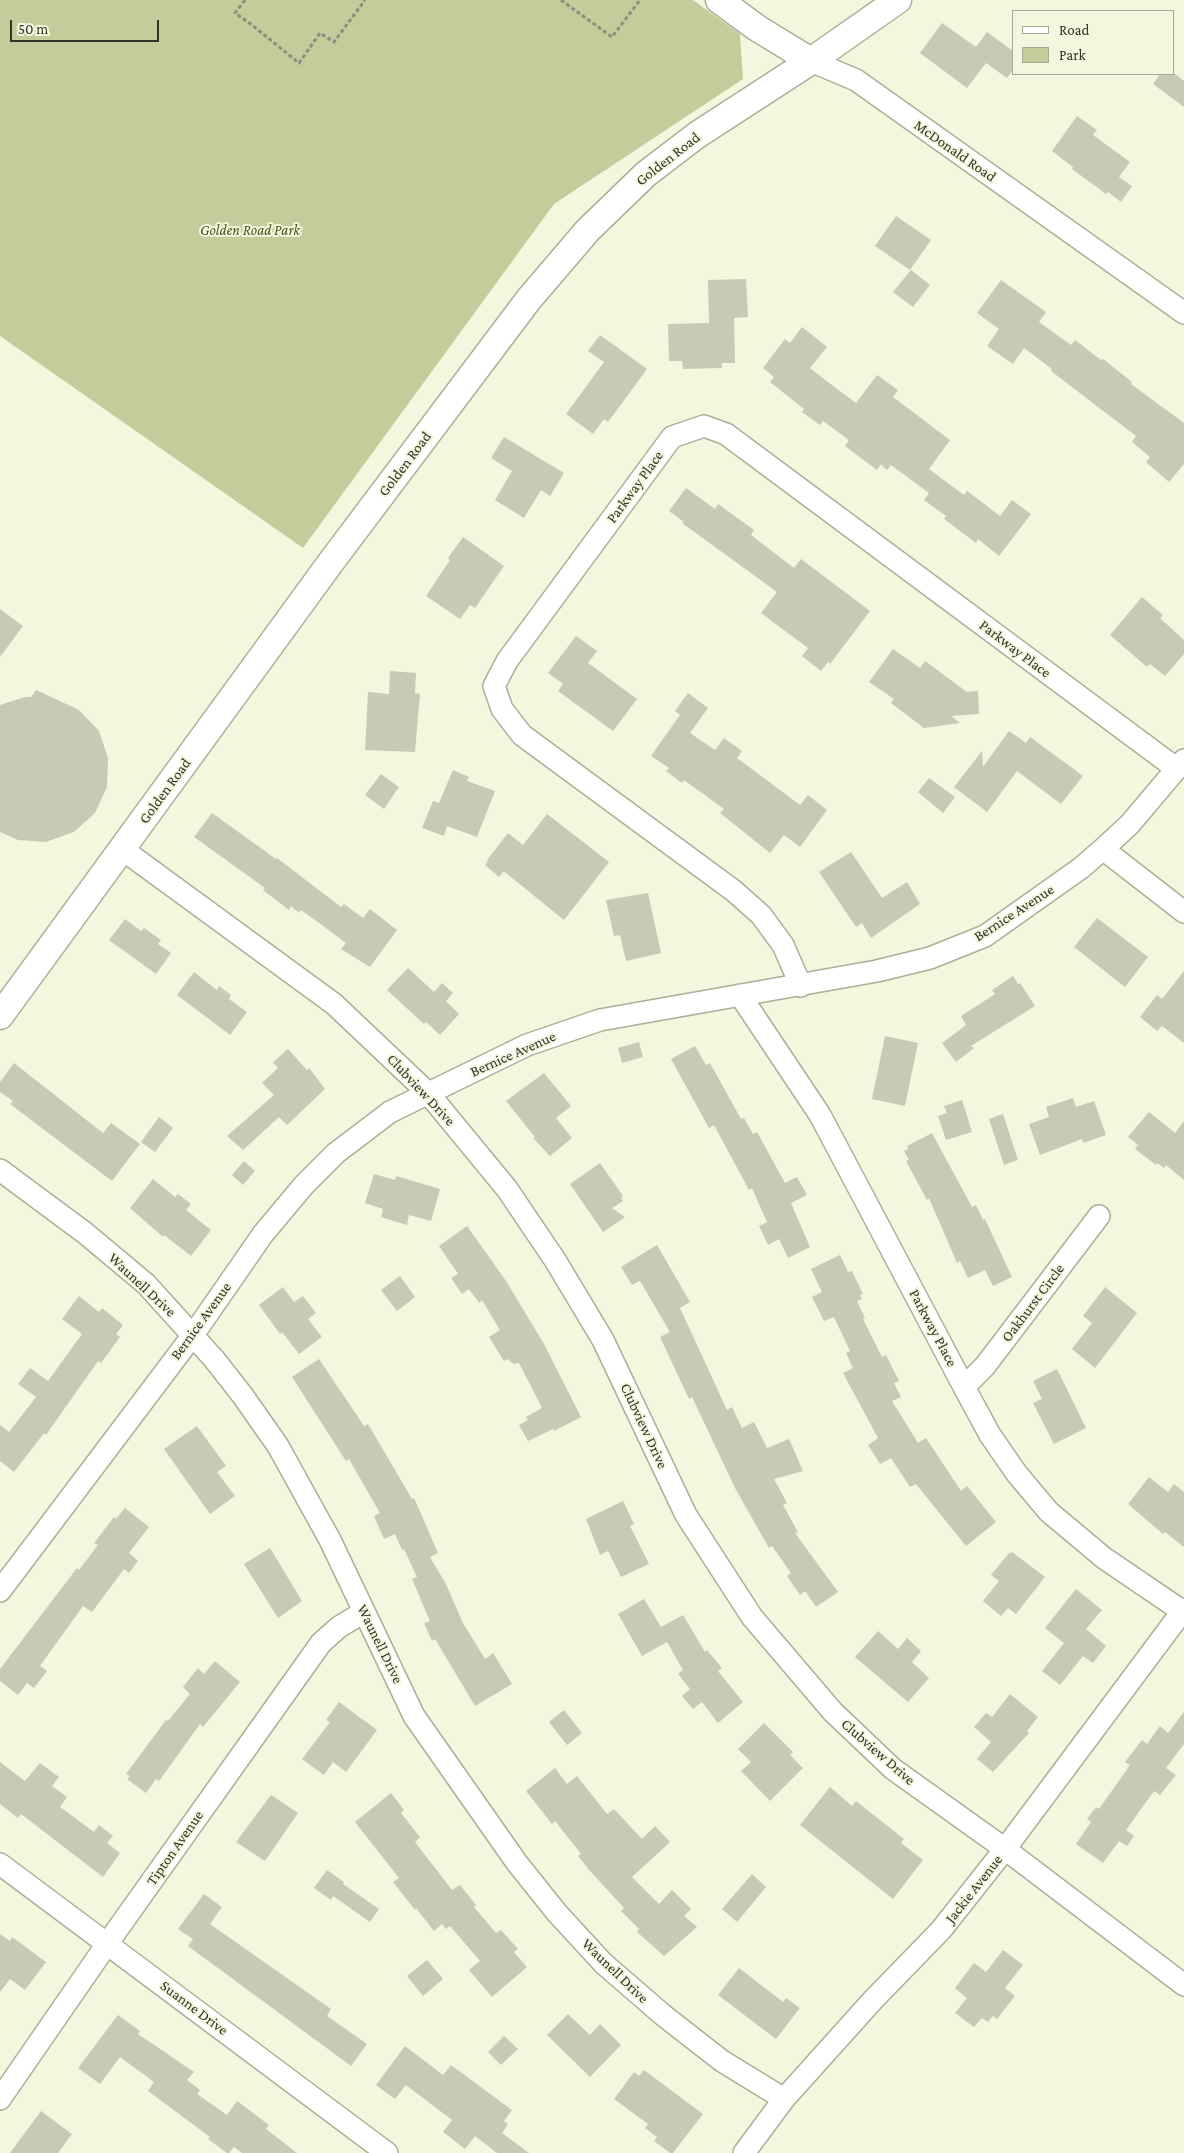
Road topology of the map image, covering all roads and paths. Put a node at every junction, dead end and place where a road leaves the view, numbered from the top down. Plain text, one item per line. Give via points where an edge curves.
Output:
1 (245, 0) edge
2 (365, 0) edge
3 (561, 0) edge
4 (640, 0) edge
5 (719, 0) edge
6 (898, 0) edge
7 (811, 61) junction
8 (1184, 314) edge
9 (1180, 765) edge
10 (1103, 848) junction
11 (122, 850) junction
12 (1184, 912) edge
13 (801, 986) junction
14 (740, 996) junction
15 (0, 1016) edge
16 (428, 1094) junction
17 (0, 1170) edge
18 (1099, 1216) dead end
19 (193, 1335) junction
20 (964, 1387) junction
21 (0, 1590) edge
22 (1183, 1610) edge
23 (364, 1612) junction
24 (1005, 1849) junction
25 (0, 1864) edge
26 (107, 1944) junction
27 (1184, 1985) edge
28 (0, 2099) edge
29 (784, 2099) junction
30 (387, 2153) edge
31 (744, 2153) edge

1 - 2 path via 235,13 299,63 320,33 334,42
3 - 4 path via 612,37
5 - 7 street, McDonald Road
6 - 7 street, Golden Road
7 - 8 street, McDonald Road via 856,80
7 - 11 street, Golden Road via 697,136 646,174 588,230 529,299 349,538
9 - 10 street, Bernice Avenue via 1130,824
9 - 13 street, Parkway Place via 726,434 704,426 672,437 507,661 494,686 502,709 522,736 734,891 761,915 783,946
10 - 12 street
10 - 13 street, Bernice Avenue via 1081,868 984,936 930,958
11 - 15 street, Golden Road
11 - 16 street, Clubview Drive via 334,1004
13 - 14 street, Bernice Avenue
14 - 16 street, Bernice Avenue via 600,1020 527,1044
14 - 20 street, Parkway Place via 820,1115
16 - 19 street, Bernice Avenue via 390,1112 336,1153 304,1185 263,1234
16 - 24 street, Clubview Drive via 507,1189 556,1260 602,1340 686,1515 752,1618 833,1712 893,1769
17 - 19 street, Waunell Drive via 85,1233 146,1284
18 - 20 street, Oakhurst Circle via 985,1366
19 - 21 street, Bernice Avenue
19 - 23 street, Waunell Drive via 243,1396 278,1446 330,1540
20 - 22 street, Parkway Place via 990,1436 1049,1512 1104,1558
22 - 24 street, Jackie Avenue
23 - 26 street, Tipton Avenue via 321,1643
23 - 29 street, Waunell Drive via 414,1716 517,1863 558,1913 604,1963 663,2015 722,2061
24 - 27 street, Clubview Drive
24 - 29 street, Jackie Avenue via 942,1930 873,2000
25 - 26 street, Suanne Drive
26 - 28 street, Tipton Avenue
26 - 30 street, Suanne Drive
29 - 31 street, Jackie Avenue

